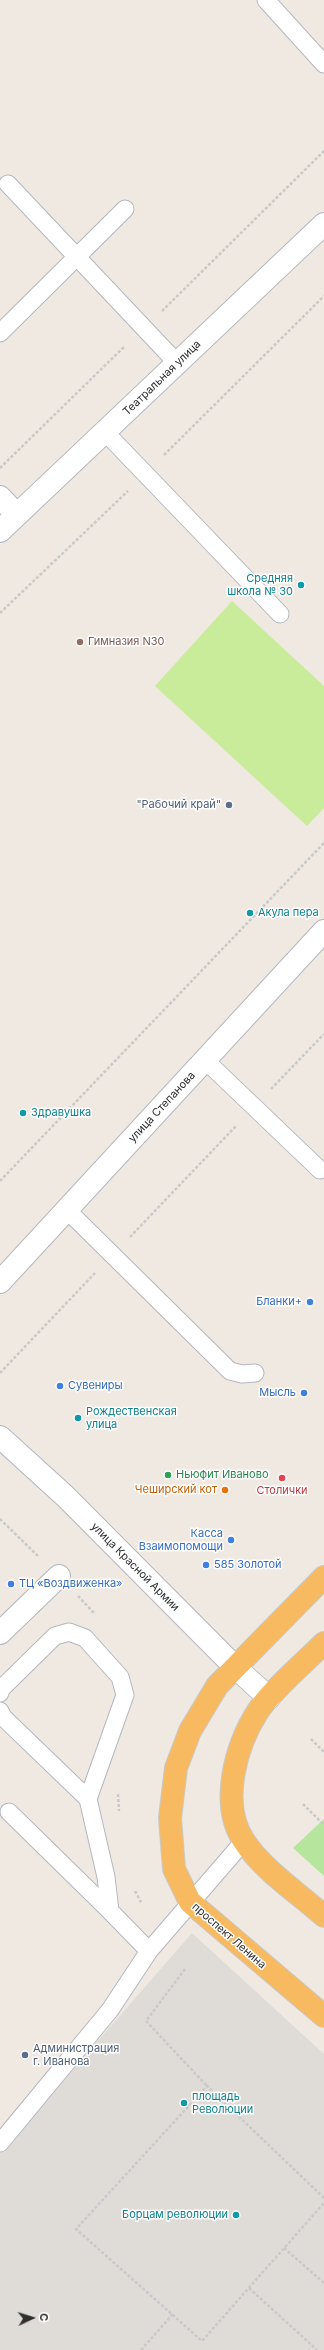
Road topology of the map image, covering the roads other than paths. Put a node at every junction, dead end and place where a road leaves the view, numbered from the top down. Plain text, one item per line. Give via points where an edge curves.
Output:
1 (266, 0) edge
2 (324, 64) edge
3 (8, 184) dead end
4 (125, 209) dead end
5 (324, 224) edge
6 (78, 257) junction
7 (0, 333) edge
8 (177, 363) junction
9 (105, 432) junction
10 (0, 498) edge
11 (17, 515) junction
12 (0, 531) edge
13 (280, 614) dead end
14 (324, 931) edge
15 (205, 1060) junction
16 (320, 1170) dead end
17 (67, 1210) junction
18 (0, 1282) edge
19 (255, 1373) dead end
20 (0, 1437) edge
21 (59, 1576) dead end
22 (324, 1576) edge
23 (0, 1633) edge
24 (323, 1646) edge
25 (235, 1667) junction
26 (0, 1693) edge
27 (269, 1698) junction
28 (0, 1711) edge
29 (88, 1800) junction
30 (9, 1812) dead end
31 (244, 1841) junction
32 (190, 1902) junction
33 (110, 1911) junction
34 (324, 1916) edge
35 (148, 1951) junction
36 (324, 2016) edge
37 (0, 2143) edge

1 - 2 lane
3 - 6 lane
4 - 6 lane
5 - 8 street, Театральная улица
6 - 7 lane
6 - 8 lane
8 - 9 street, Театральная улица
9 - 11 street, Театральная улица
9 - 13 lane
10 - 11 street
11 - 12 street, Театральная улица
14 - 15 street, улица Степанова
15 - 16 lane
15 - 17 street, улица Степанова
17 - 18 street, улица Степанова
17 - 19 lane via 230,1371 242,1374
20 - 25 street, улица Красной Армии via 64,1496
21 - 23 street
22 - 25 highway, проспект Ленина
24 - 27 highway
25 - 27 street, улица Красной Армии
25 - 32 highway, проспект Ленина via 217,1686 190,1731 176,1768 170,1818 174,1869
26 - 29 lane via 1,1689 55,1636 69,1632 85,1638 120,1678 125,1695
27 - 31 highway via 249,1729 231,1789 235,1824
28 - 29 lane via 3,1717
29 - 33 lane via 106,1877
30 - 33 lane
31 - 32 lane
31 - 34 highway via 264,1863
32 - 35 lane
32 - 36 highway, проспект Ленина
33 - 35 lane
35 - 37 lane via 110,2010

